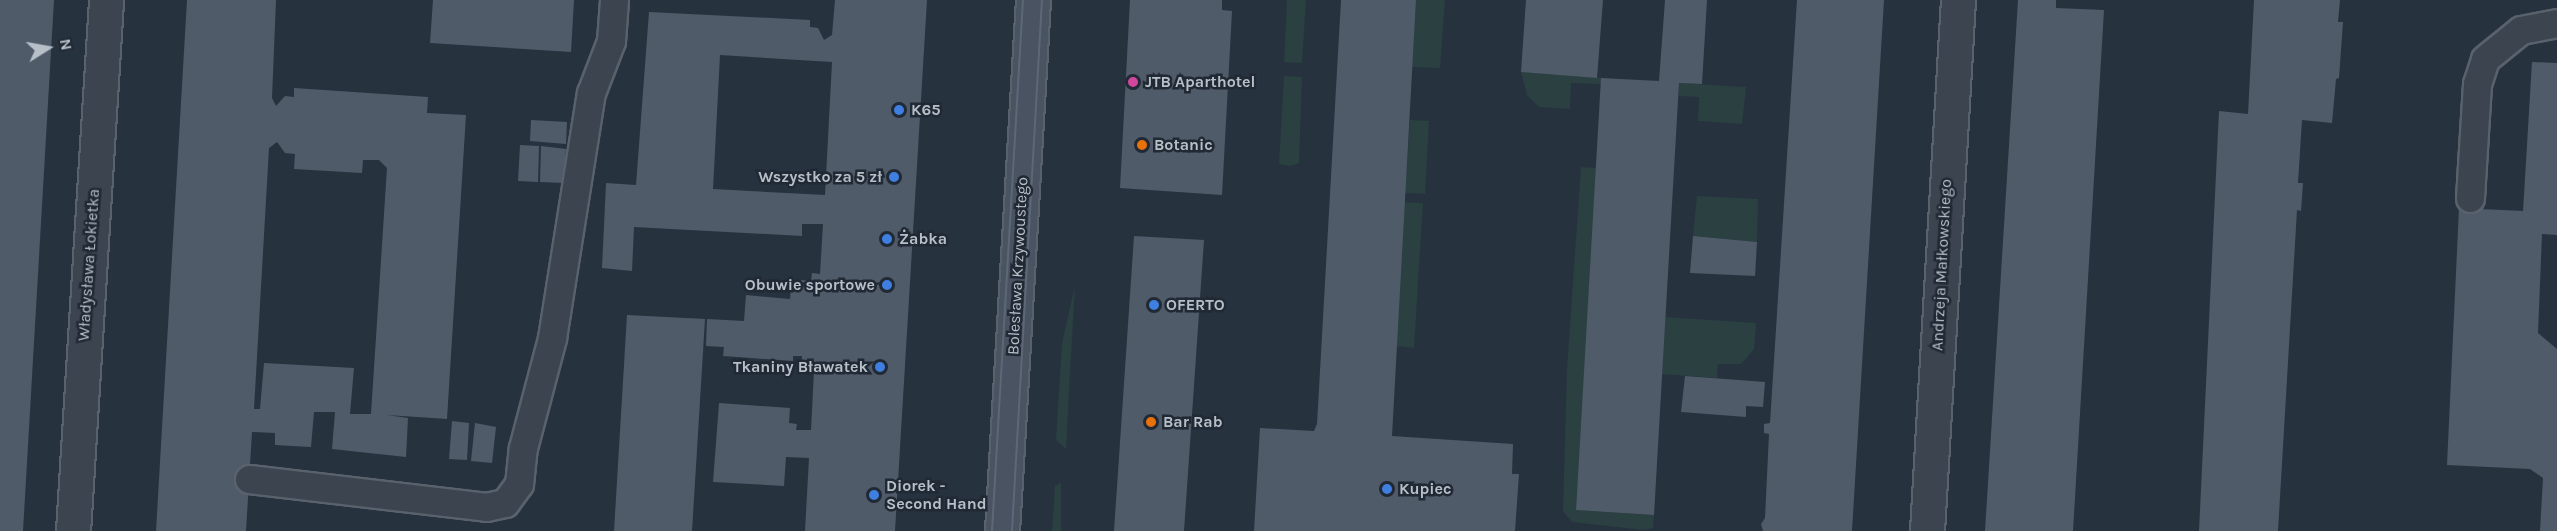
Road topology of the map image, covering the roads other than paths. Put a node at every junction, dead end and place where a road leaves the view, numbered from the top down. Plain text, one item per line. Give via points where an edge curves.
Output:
1 (106, 0) edge
2 (614, 0) edge
3 (1033, 0) edge
4 (1958, 0) edge
5 (2557, 23) edge
6 (2470, 198) dead end
7 (249, 479) dead end
8 (73, 531) edge
9 (1002, 531) edge
10 (1927, 531) edge

1 - 8 street, Władysława Łokietka
2 - 7 lane via 611,41 591,93 552,338 524,447 519,484 505,503 486,507
3 - 9 street, Bolesława Krzywoustego
4 - 10 street, Andrzeja Małkowskiego
5 - 6 lane via 2521,30 2485,59 2477,84

